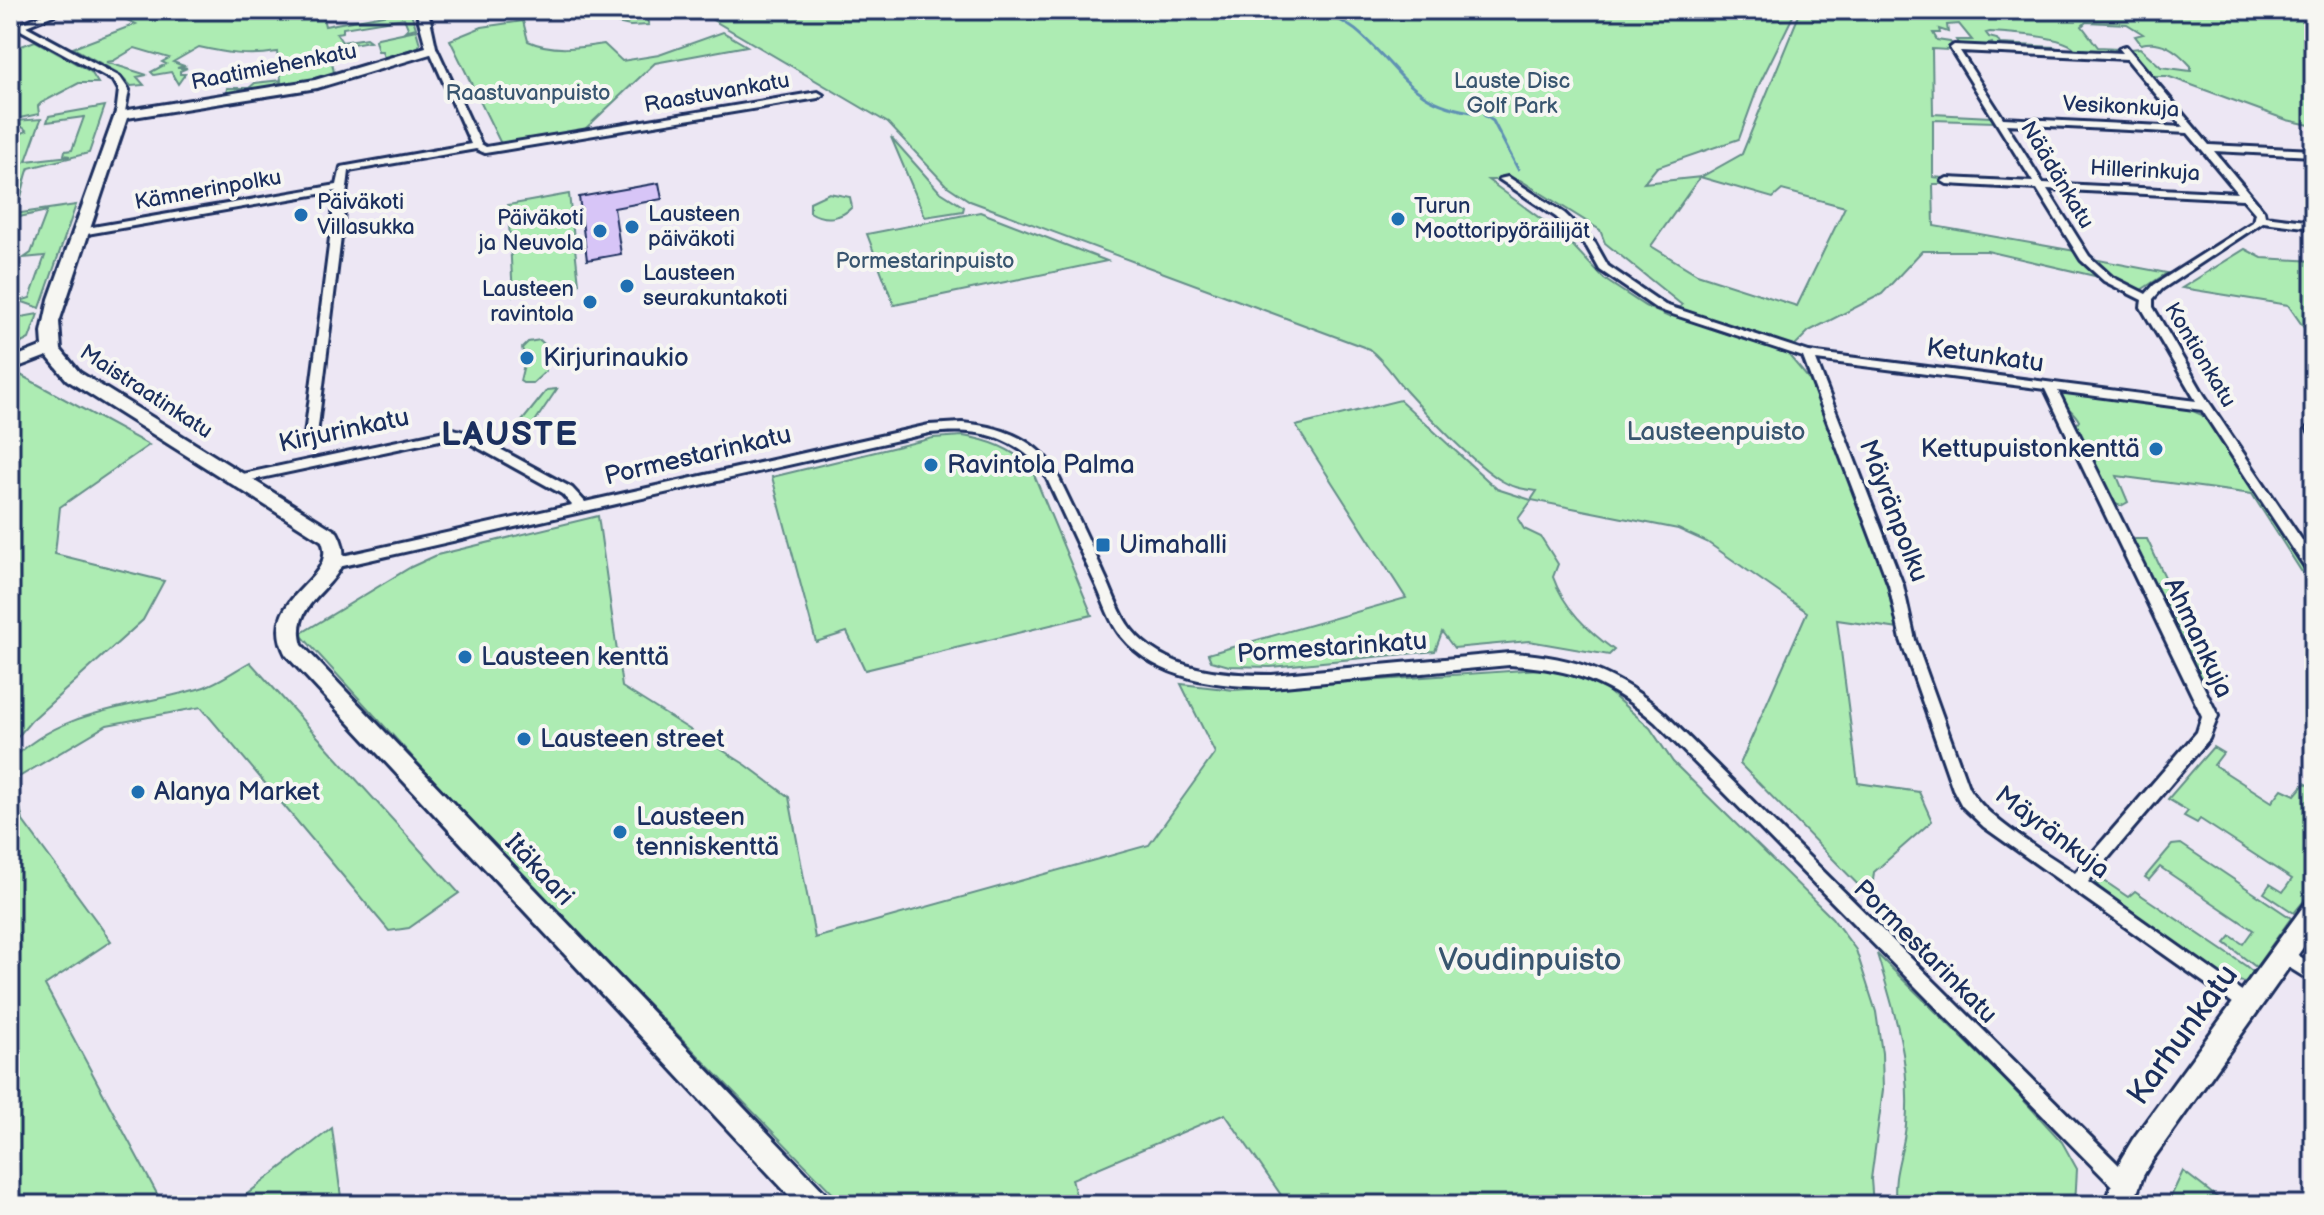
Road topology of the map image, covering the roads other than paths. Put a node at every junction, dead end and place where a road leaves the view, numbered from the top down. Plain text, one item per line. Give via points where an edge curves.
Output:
1 (62, 10) edge
2 (422, 10) edge
3 (2302, 10) edge
4 (2314, 14) edge
5 (14, 28) edge
6 (433, 49) junction
7 (818, 95) dead end
8 (121, 115) junction
9 (2001, 121) junction
10 (2190, 130) junction
11 (479, 148) junction
12 (2206, 148) junction
13 (2314, 153) edge
14 (1504, 179) dead end
15 (1947, 181) dead end
16 (2041, 186) junction
17 (341, 187) junction
18 (2245, 196) junction
19 (2261, 219) junction
20 (2314, 225) edge
21 (81, 232) junction
22 (2148, 299) junction
23 (51, 349) junction
24 (1808, 355) junction
25 (10, 365) edge
26 (2050, 387) junction
27 (2205, 406) junction
28 (310, 443) dead end
29 (238, 479) junction
30 (582, 507) junction
31 (334, 563) junction
32 (2314, 569) edge
33 (1908, 640) joint
34 (2076, 884) junction
35 (2314, 912) edge
36 (2283, 954) junction
37 (2314, 975) edge
38 (2247, 1005) junction
39 (2122, 1195) edge
40 (817, 1205) edge

1 - 5 street
2 - 6 street
3 - 4 highway
5 - 8 street, Maistraatinkatu via 117,79 124,90
6 - 8 street, Raatimiehenkatu via 324,82
6 - 11 street
7 - 11 street, Raastuvankatu via 528,145
8 - 21 street, Maistraatinkatu
9 - 10 street, Vesikonkuja
9 - 10 street, Näädänkatu via 1954,48 2126,52
9 - 16 street, Näädänkatu
10 - 12 street
11 - 17 street, Raastuvankatu via 344,169
12 - 13 street
12 - 18 street
14 - 24 street, Ketunkatu via 1560,215 1591,245 1604,268 1661,307
15 - 16 street, Hillerinkuja
16 - 18 street, Hillerinkuja
16 - 22 street, Näädänkatu via 2091,265
17 - 21 street, Kämnerinpolku
17 - 28 street
18 - 19 street
19 - 20 street
19 - 22 street, Kontionkatu via 2158,287
21 - 23 street, Maistraatinkatu via 52,316
22 - 27 street, Kontionkatu via 2149,314
23 - 25 street
23 - 29 street, Maistraatinkatu via 73,376
24 - 26 street, Ketunkatu
24 - 33 street, Mäyränpolku via 1896,585
26 - 27 street, Ketunkatu
26 - 34 street, Ahmankuja via 2210,716 2204,735
27 - 32 street, Kontionkatu
29 - 30 street, Kirjurinkatu via 454,433 567,491
29 - 31 street, Maistraatinkatu via 330,537 336,547
30 - 31 street, Pormestarinkatu
30 - 39 street, Pormestarinkatu via 929,429 978,428 1013,438 1041,459 1118,621 1140,647 1171,666 1228,679 1287,680 1509,659 1557,661 1597,674 1647,706
31 - 40 street, Itäkaari via 289,617 286,635 293,649
33 - 34 street, Mäyränkuja via 1968,801
34 - 38 street, Mäyränkuja
35 - 36 street, Karhunkatu
36 - 37 street
36 - 38 street, Karhunkatu
38 - 39 street, Karhunkatu via 2143,1149

